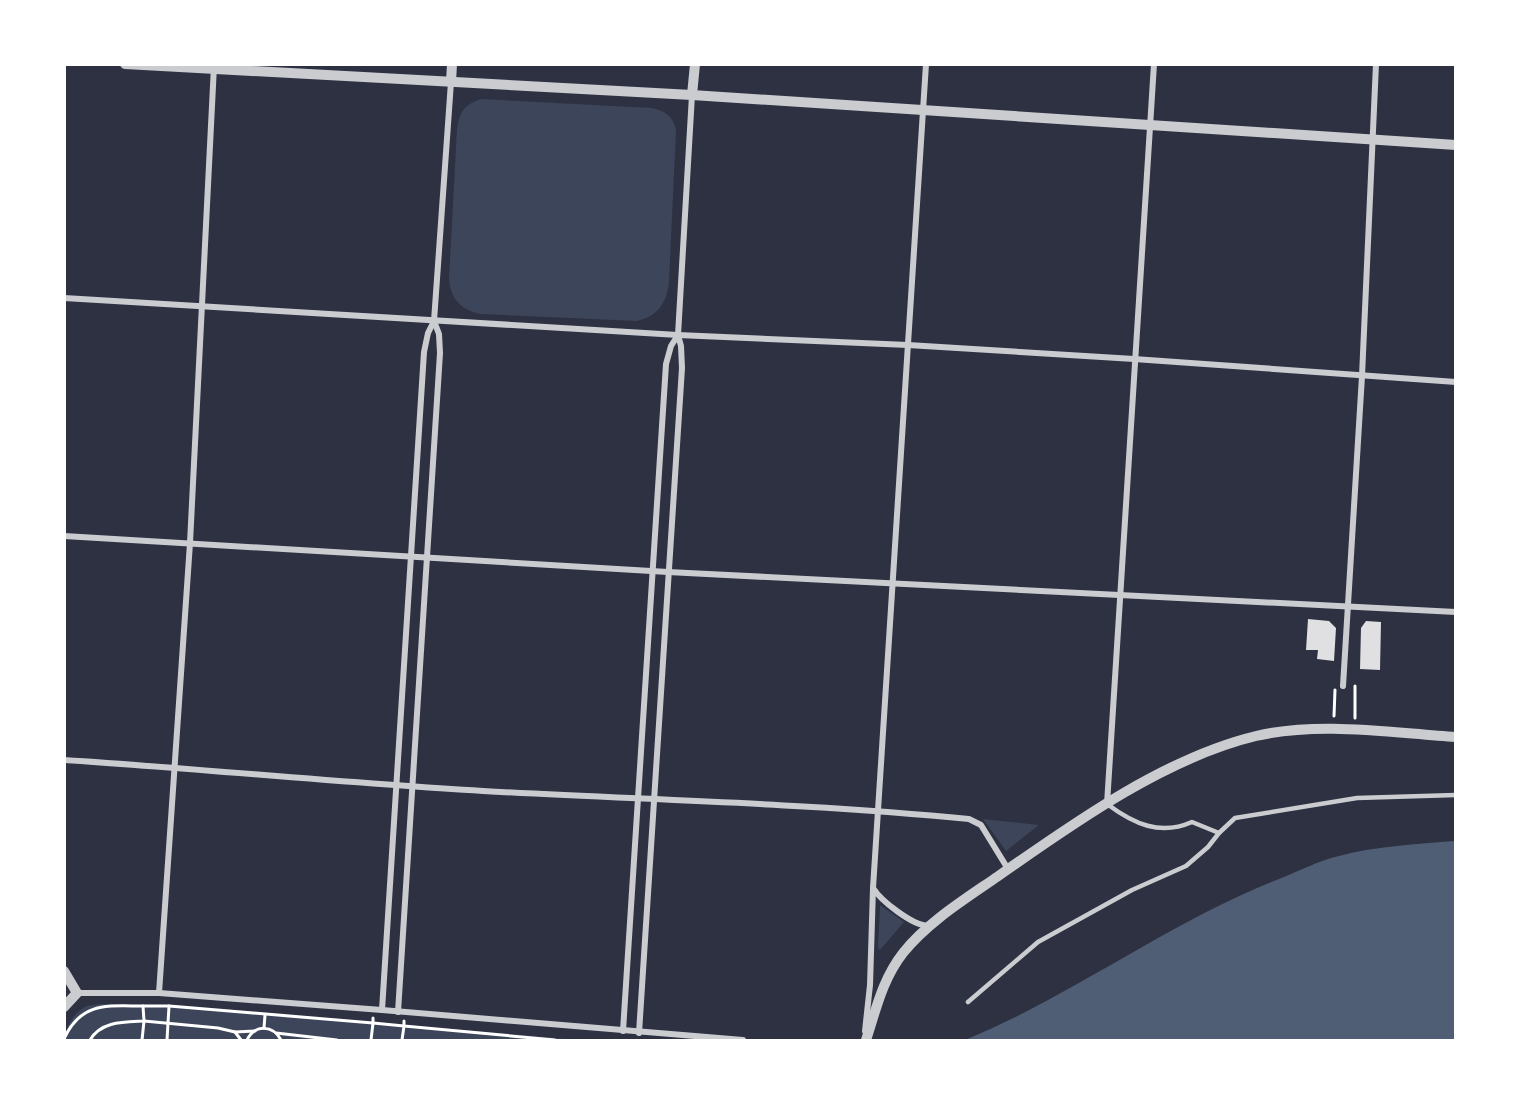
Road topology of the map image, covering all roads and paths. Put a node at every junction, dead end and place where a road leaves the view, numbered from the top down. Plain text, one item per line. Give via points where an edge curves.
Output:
1 (125, 64) edge
2 (452, 64) edge
3 (695, 64) edge
4 (926, 64) edge
5 (1154, 64) edge
6 (1376, 64) edge
7 (214, 67) edge
8 (451, 82) junction
9 (693, 95) junction
10 (923, 111) junction
11 (1151, 125) junction
12 (1372, 139) junction
13 (1455, 145) edge
14 (64, 298) edge
15 (200, 306) junction
16 (434, 321) junction
17 (678, 335) junction
18 (908, 345) junction
19 (1134, 359) junction
20 (1362, 376) junction
21 (1455, 382) edge
22 (64, 536) edge
23 (190, 543) junction
24 (411, 556) junction
25 (426, 556) junction
26 (652, 571) junction
27 (668, 572) junction
28 (894, 582) junction
29 (1122, 596) junction
30 (1349, 607) junction
31 (1455, 612) edge
32 (1335, 685) dead end
33 (1343, 686) dead end
34 (1355, 686) dead end
35 (1334, 709) dead end
36 (1354, 710) dead end
37 (1455, 737) edge
38 (64, 760) edge
39 (174, 767) junction
40 (397, 786) junction
41 (412, 787) junction
42 (1455, 795) edge
43 (637, 799) junction
44 (654, 800) junction
45 (1107, 804) junction
46 (878, 810) junction
47 (1219, 833) junction
48 (1008, 869) junction
49 (873, 888) junction
50 (930, 926) junction
51 (64, 971) edge
52 (77, 993) junction
53 (159, 993) junction
54 (968, 1002) dead end
55 (143, 1006) junction
56 (169, 1006) junction
57 (64, 1007) edge
58 (382, 1010) junction
59 (398, 1012) junction
60 (265, 1014) junction
61 (144, 1021) junction
62 (168, 1022) junction
63 (373, 1023) junction
64 (404, 1026) junction
65 (264, 1028) junction
66 (255, 1031) junction
67 (623, 1031) junction
68 (235, 1032) junction
69 (276, 1033) junction
70 (639, 1033) junction
71 (64, 1039) edge
72 (90, 1041) edge
73 (142, 1041) edge
74 (167, 1041) edge
75 (241, 1041) edge
76 (247, 1041) edge
77 (281, 1041) edge
78 (337, 1041) edge
79 (371, 1041) edge
80 (402, 1041) edge
81 (555, 1041) edge
82 (743, 1041) edge
83 (865, 1041) edge

1 - 7 street
2 - 8 street
3 - 9 street
4 - 10 street
5 - 11 street
6 - 12 street
7 - 8 street
7 - 15 street
8 - 9 street
8 - 16 street
9 - 10 street
9 - 17 street
10 - 11 street
10 - 18 street
11 - 12 street
11 - 19 street
12 - 13 street
12 - 20 street
14 - 15 street
15 - 16 street
15 - 23 street
16 - 17 street
16 - 24 street via 424,352
16 - 25 street via 440,353
17 - 18 street
17 - 26 street via 666,364
17 - 27 street via 682,368
18 - 19 street
18 - 28 street
19 - 20 street
19 - 29 street
20 - 21 street
20 - 30 street
22 - 23 street
23 - 24 street
23 - 39 street
24 - 25 street
24 - 40 street
25 - 26 street
25 - 41 street
26 - 27 street
26 - 43 street
27 - 28 street
27 - 44 street
28 - 29 street
28 - 46 street
29 - 30 street
29 - 45 street
30 - 31 street
30 - 33 street
32 - 35 path
34 - 36 path
37 - 45 street via 1318,730 1257,736 1214,749
38 - 39 street
39 - 40 street
39 - 53 street
40 - 41 street
40 - 58 street
41 - 43 street
41 - 59 street
42 - 47 lane via 1357,798 1250,815 1235,818
43 - 44 street
43 - 67 street
44 - 46 street
44 - 70 street
45 - 47 lane via 1128,820 1149,826 1176,829 1192,822
45 - 48 street
46 - 48 street via 969,819 981,825
46 - 49 street
47 - 54 lane via 1186,866 1132,890 1038,942
48 - 50 street
49 - 50 street via 917,924
49 - 83 street
50 - 83 street via 903,953 887,977
51 - 52 street
52 - 53 street
52 - 57 street
53 - 58 street
55 - 56 path
55 - 61 path
55 - 71 path via 88,1010
56 - 60 path
56 - 62 path
58 - 59 street
59 - 67 street
60 - 63 path
60 - 65 path
61 - 62 path
61 - 72 path via 107,1025
61 - 73 path
62 - 68 path
62 - 74 path
63 - 64 path
63 - 79 path
64 - 80 path
64 - 81 path
65 - 66 path
65 - 69 path
66 - 68 path
66 - 76 path
67 - 70 street
68 - 75 path
69 - 77 path
69 - 78 path
70 - 82 street

